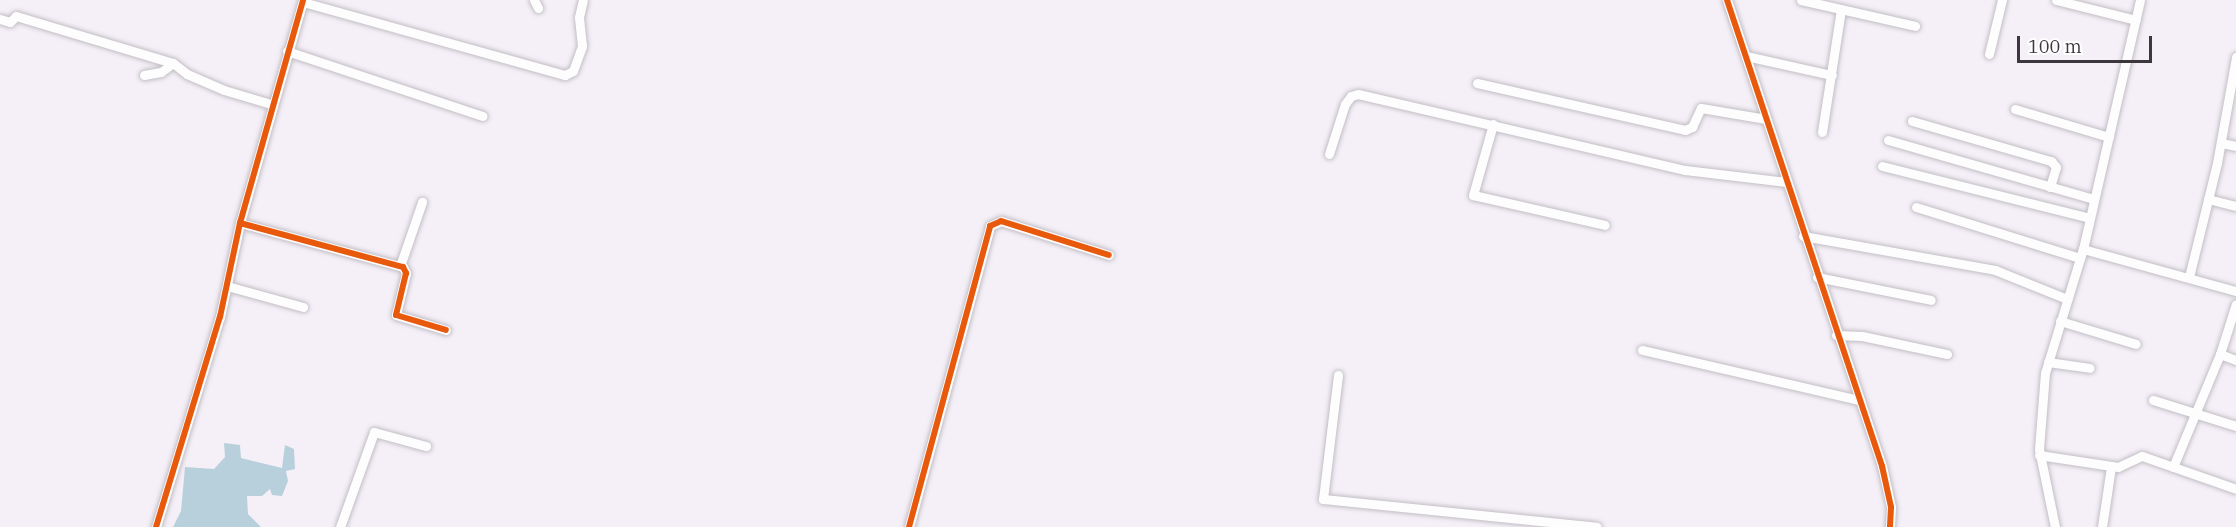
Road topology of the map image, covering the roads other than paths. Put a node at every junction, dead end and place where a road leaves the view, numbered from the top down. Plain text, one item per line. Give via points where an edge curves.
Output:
1 (583, 0) edge
2 (1727, 0) edge
3 (1802, 0) edge
4 (2002, 0) edge
5 (2056, 0) edge
6 (2140, 0) edge
7 (303, 1) edge
8 (1841, 9) junction
9 (0, 19) edge
10 (2136, 20) junction
11 (1915, 26) dead end
12 (287, 51) junction
13 (1989, 54) dead end
14 (1746, 56) junction
15 (2236, 57) edge
16 (173, 63) junction
17 (144, 75) dead end
18 (1832, 75) junction
19 (2234, 76) edge
20 (1477, 83) dead end
21 (271, 104) junction
22 (2015, 109) dead end
23 (482, 116) dead end
24 (1766, 119) junction
25 (1912, 121) dead end
26 (1493, 123) junction
27 (1822, 132) dead end
28 (2109, 137) junction
29 (1888, 141) dead end
30 (2221, 143) junction
31 (2236, 146) edge
32 (1329, 154) dead end
33 (1882, 166) dead end
34 (1786, 182) junction
35 (2050, 187) junction
36 (2208, 199) junction
37 (2094, 200) junction
38 (422, 202) dead end
39 (2236, 206) edge
40 (1916, 207) dead end
41 (2090, 218) junction
42 (240, 223) junction
43 (1605, 225) dead end
44 (1803, 236) junction
45 (2082, 254) junction
46 (1109, 255) dead end
47 (400, 266) junction
48 (1817, 277) junction
49 (2189, 277) junction
50 (227, 286) junction
51 (2236, 291) edge
52 (2067, 299) junction
53 (1931, 300) dead end
54 (2236, 304) edge
55 (303, 307) dead end
56 (2060, 321) junction
57 (446, 330) dead end
58 (1836, 335) junction
59 (2136, 344) dead end
60 (1642, 350) dead end
61 (1947, 354) dead end
62 (2220, 354) junction
63 (2236, 360) edge
64 (2048, 362) junction
65 (2090, 368) dead end
66 (1338, 375) dead end
67 (1859, 400) junction
68 (2153, 400) dead end
69 (2195, 411) junction
70 (2236, 426) edge
71 (426, 446) dead end
72 (2039, 455) junction
73 (2111, 467) junction
74 (2173, 467) junction
75 (2236, 489) edge
76 (156, 527) edge
77 (340, 527) edge
78 (909, 527) edge
79 (1597, 527) edge
80 (1890, 527) edge
81 (2055, 527) edge
82 (2102, 527) edge

1 - 7 street via 579,17 582,46 571,73 562,74
2 - 14 street
3 - 8 street
4 - 13 street
5 - 10 street
6 - 10 street
7 - 12 street
8 - 11 street
8 - 18 street
9 - 16 street via 10,22 16,16
10 - 28 street
12 - 21 street
12 - 23 street
14 - 18 street
14 - 24 street
15 - 19 street
16 - 17 street via 162,72
16 - 21 street via 187,74 224,90
18 - 27 street
19 - 30 street
20 - 24 street via 1685,130 1692,127 1701,108
21 - 42 street
22 - 28 street
24 - 34 street
25 - 35 street via 2051,161 2056,167
26 - 32 street via 1354,94 1345,104
26 - 34 street via 1685,170
26 - 43 street via 1473,195
28 - 37 street
29 - 35 street
30 - 31 street
30 - 36 street
33 - 41 street
34 - 44 street
35 - 37 street
36 - 39 street
36 - 49 street
37 - 41 street
38 - 47 street
40 - 45 street
41 - 45 street
42 - 47 street
42 - 50 street
44 - 48 street
44 - 52 street via 1995,270
45 - 49 street
45 - 52 street
46 - 78 street via 1001,222 990,226
47 - 57 street via 406,273 396,315
48 - 53 street
48 - 58 street
49 - 51 street
50 - 55 street
50 - 76 street
52 - 56 street
54 - 62 street
56 - 59 street
56 - 64 street
58 - 61 street via 1854,334
58 - 67 street
60 - 67 street
62 - 63 street
62 - 69 street
64 - 65 street
64 - 72 street
66 - 79 street via 1323,499
67 - 80 street via 1886,481
68 - 69 street
69 - 70 street
69 - 74 street
71 - 77 street via 374,432
72 - 73 street
72 - 81 street
73 - 74 street via 2121,467 2138,456
73 - 82 street
74 - 75 street

